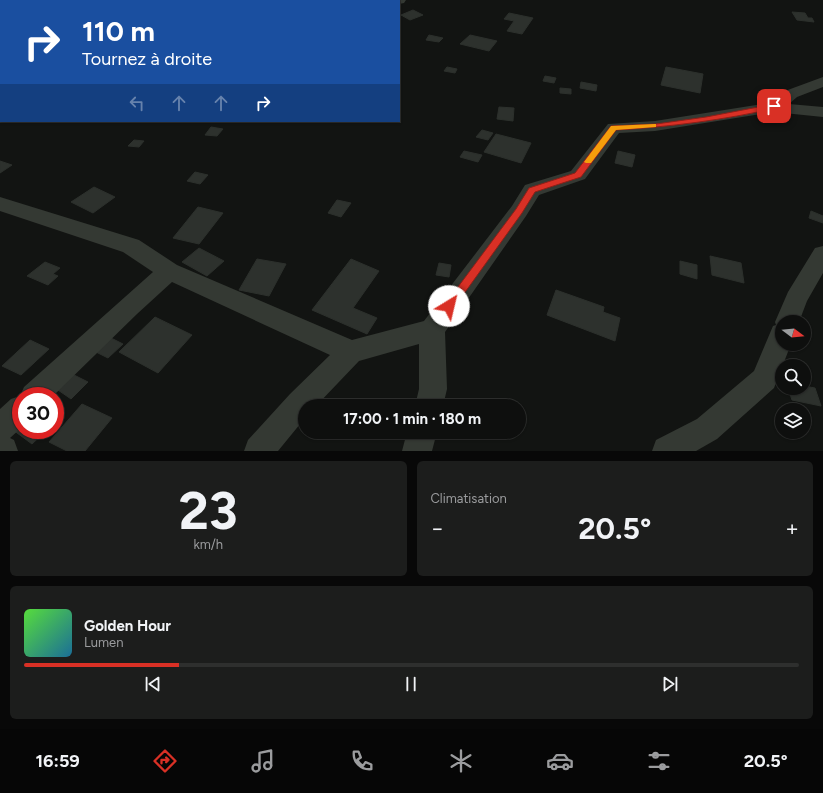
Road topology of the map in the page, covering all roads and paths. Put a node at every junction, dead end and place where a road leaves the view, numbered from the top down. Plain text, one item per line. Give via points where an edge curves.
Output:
1 (823, 82) edge
2 (774, 106) junction
3 (823, 112) edge
4 (0, 204) edge
5 (823, 254) edge
6 (169, 271) junction
7 (790, 315) edge
8 (432, 330) junction
9 (775, 351) edge
10 (351, 352) junction
11 (44, 387) edge
12 (431, 399) edge
13 (12, 417) edge
14 (0, 428) edge
15 (420, 439) edge
16 (0, 449) edge
17 (3, 451) edge
18 (259, 451) edge
19 (417, 451) edge
20 (667, 451) edge

1 - 2 street via 791,94
2 - 3 street
2 - 8 street via 656,126 614,128 578,175 532,190
4 - 6 street via 131,246
5 - 7 street via 796,299
6 - 10 street
6 - 11 street
8 - 10 street
8 - 12 street via 433,389
9 - 20 street via 764,379 707,429
10 - 18 street via 300,403
13 - 14 street
15 - 19 street
16 - 17 street

